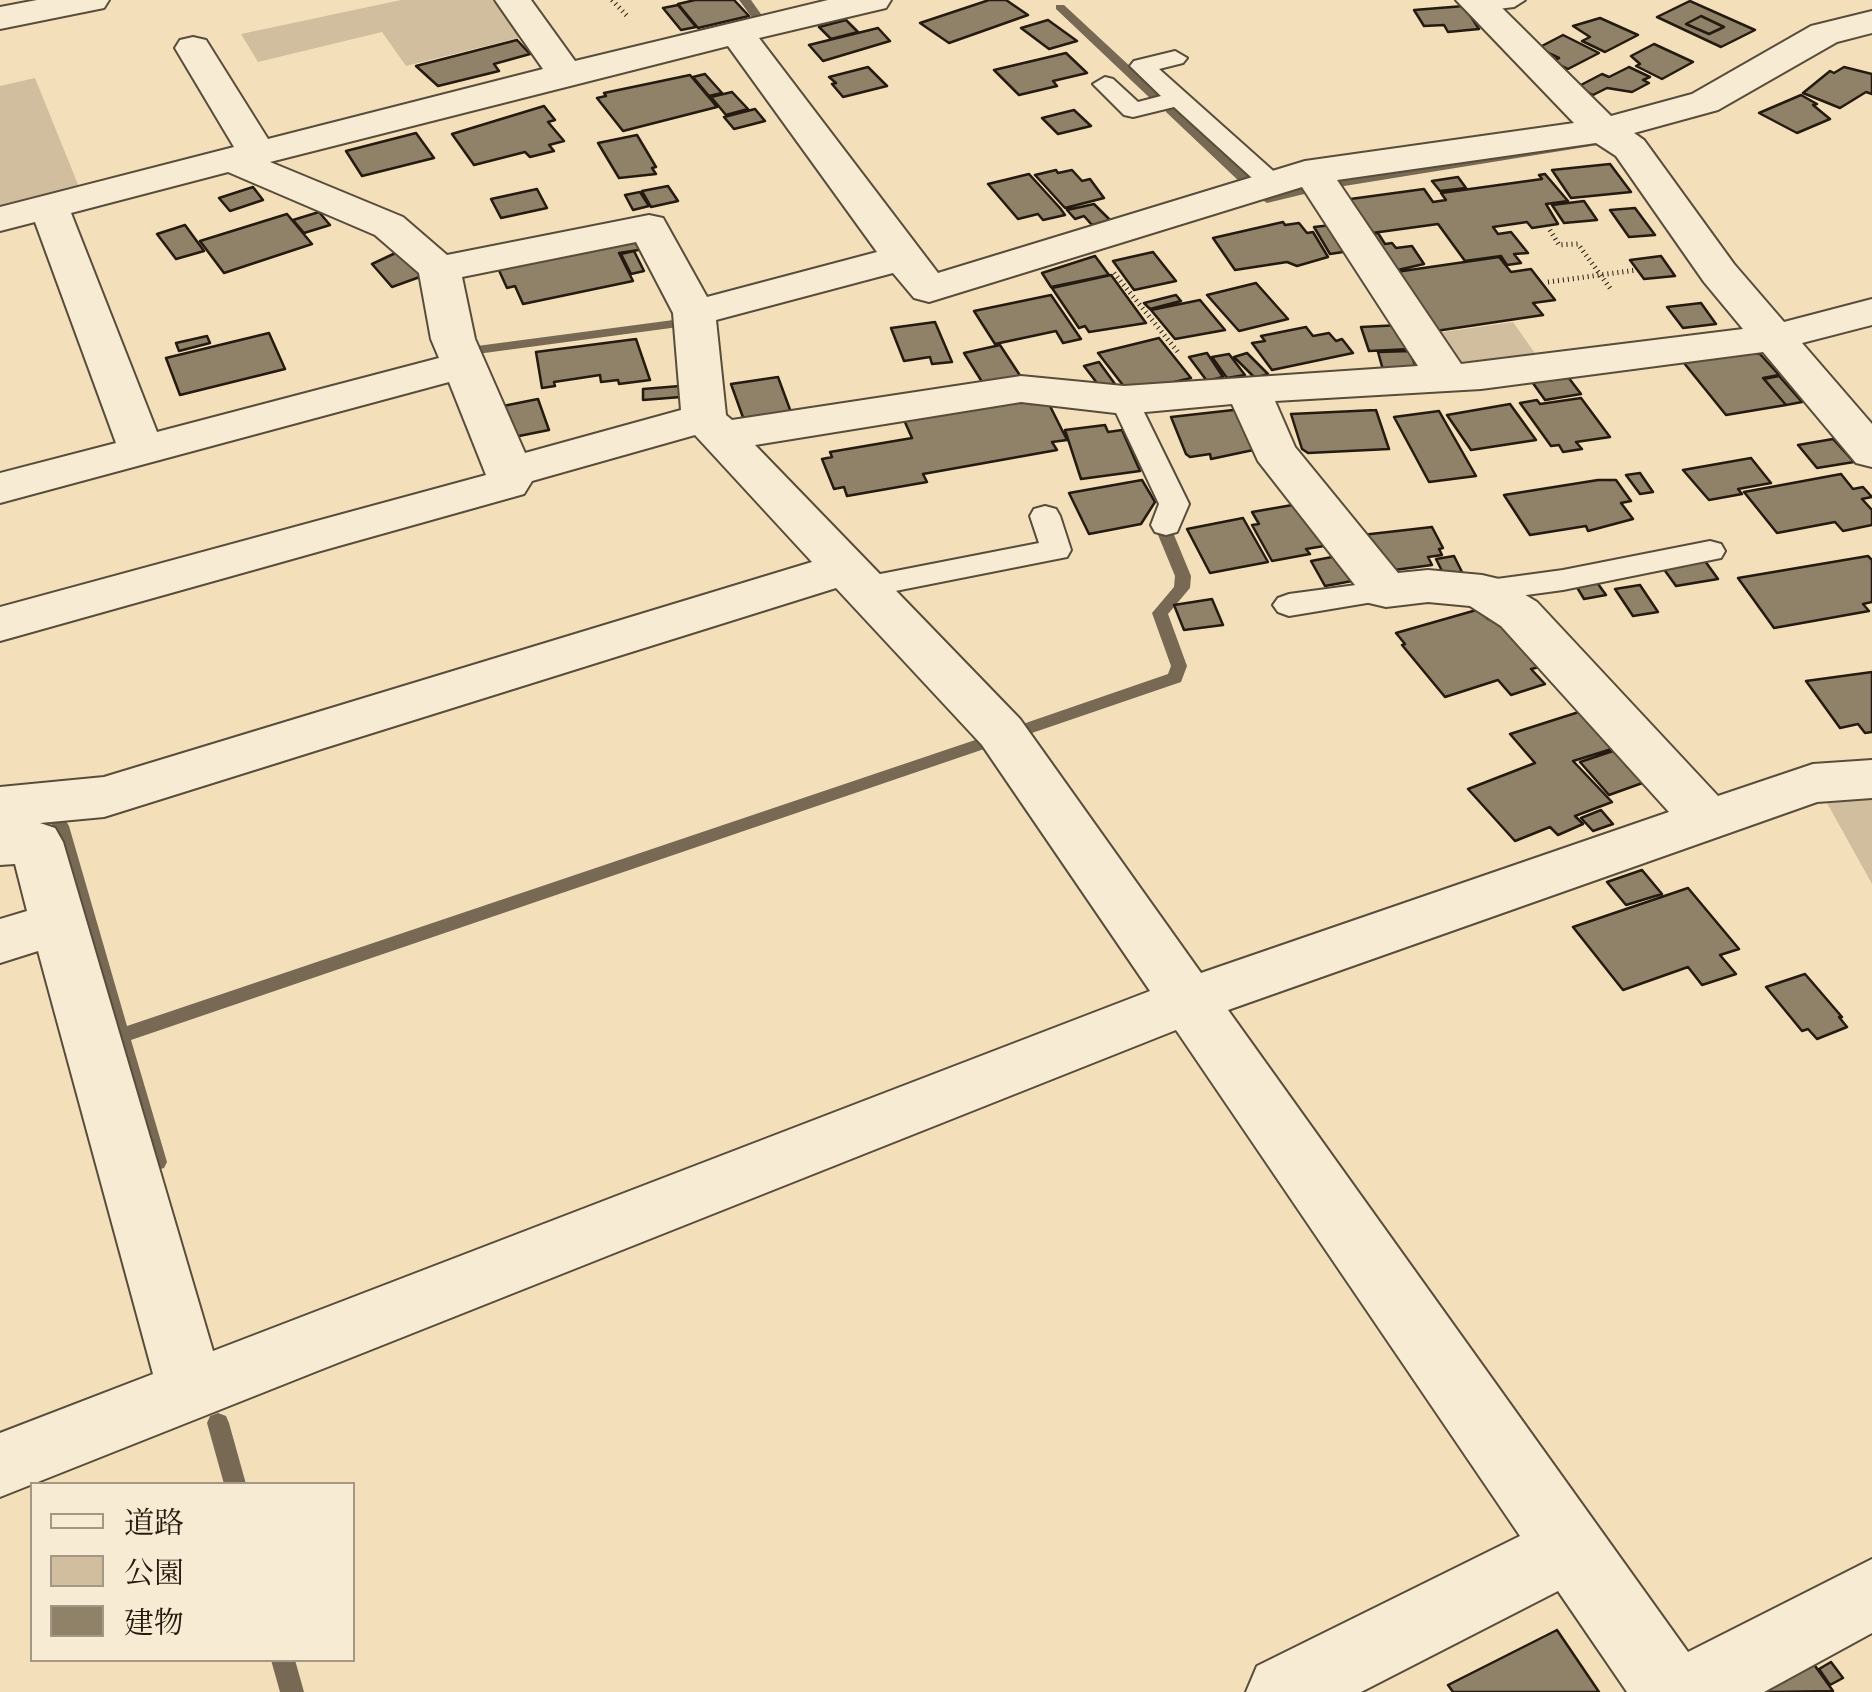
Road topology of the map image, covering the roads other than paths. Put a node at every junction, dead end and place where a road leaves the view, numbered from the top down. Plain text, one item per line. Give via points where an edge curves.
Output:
1 (91, 0) edge
2 (513, 0) edge
3 (871, 0) edge
4 (1490, 2) edge
5 (0, 18) edge
6 (1872, 22) edge
7 (736, 32) junction
8 (193, 48) dead end
9 (1174, 58) dead end
10 (566, 74) junction
11 (1105, 84) dead end
12 (1178, 99) junction
13 (1604, 130) junction
14 (244, 156) junction
15 (1312, 172) junction
16 (1272, 182) junction
17 (49, 207) junction
18 (0, 219) edge
19 (902, 258) junction
20 (439, 269) junction
21 (1872, 312) edge
22 (694, 313) junction
23 (1772, 338) junction
24 (464, 366) junction
25 (1448, 378) junction
26 (1229, 390) junction
27 (1124, 400) junction
28 (713, 427) junction
29 (142, 451) junction
30 (1872, 453) edge
31 (510, 472) junction
32 (0, 488) edge
33 (1045, 516) dead end
34 (1166, 525) dead end
35 (1710, 551) dead end
36 (856, 578) junction
37 (1482, 590) junction
38 (1386, 591) junction
39 (1289, 605) dead end
40 (0, 624) edge
41 (1872, 779) edge
42 (1708, 820) junction
43 (22, 824) edge
44 (58, 923) junction
45 (0, 942) edge
46 (1190, 1000) junction
47 (192, 1390) junction
48 (0, 1464) edge
49 (1570, 1548) junction
50 (1872, 1594) edge
51 (1283, 1692) edge
52 (1671, 1692) edge
53 (1689, 1692) edge

1 - 5 street
2 - 10 street
3 - 7 street
4 - 13 street
6 - 13 street via 1824,34 1705,102
7 - 10 street
7 - 19 street
8 - 14 street
9 - 12 lane via 1142,66
10 - 14 street
11 - 12 lane via 1133,110
12 - 16 lane
13 - 15 street
13 - 23 street via 1630,148
14 - 17 street
14 - 20 street via 389,226
15 - 16 street
15 - 25 street
16 - 19 street via 929,289
17 - 18 street
17 - 29 street
19 - 22 street
20 - 22 street via 649,227
20 - 24 street
21 - 23 street
22 - 28 street
23 - 25 street
23 - 30 street
24 - 29 street
24 - 31 street
25 - 26 street
26 - 27 street
26 - 38 street
27 - 28 street via 1021,389
27 - 34 lane via 1174,504
28 - 31 street
28 - 36 street
29 - 32 street
31 - 40 street via 508,484
33 - 36 lane via 1056,550
35 - 37 lane
36 - 43 street
36 - 46 street via 1001,732
37 - 38 street
37 - 42 street via 1518,614
38 - 39 lane
41 - 42 street via 1813,783
42 - 46 street
43 - 44 street
44 - 45 street
44 - 47 street
46 - 47 street
46 - 49 street
47 - 48 street
49 - 51 street
49 - 52 street
50 - 53 street

